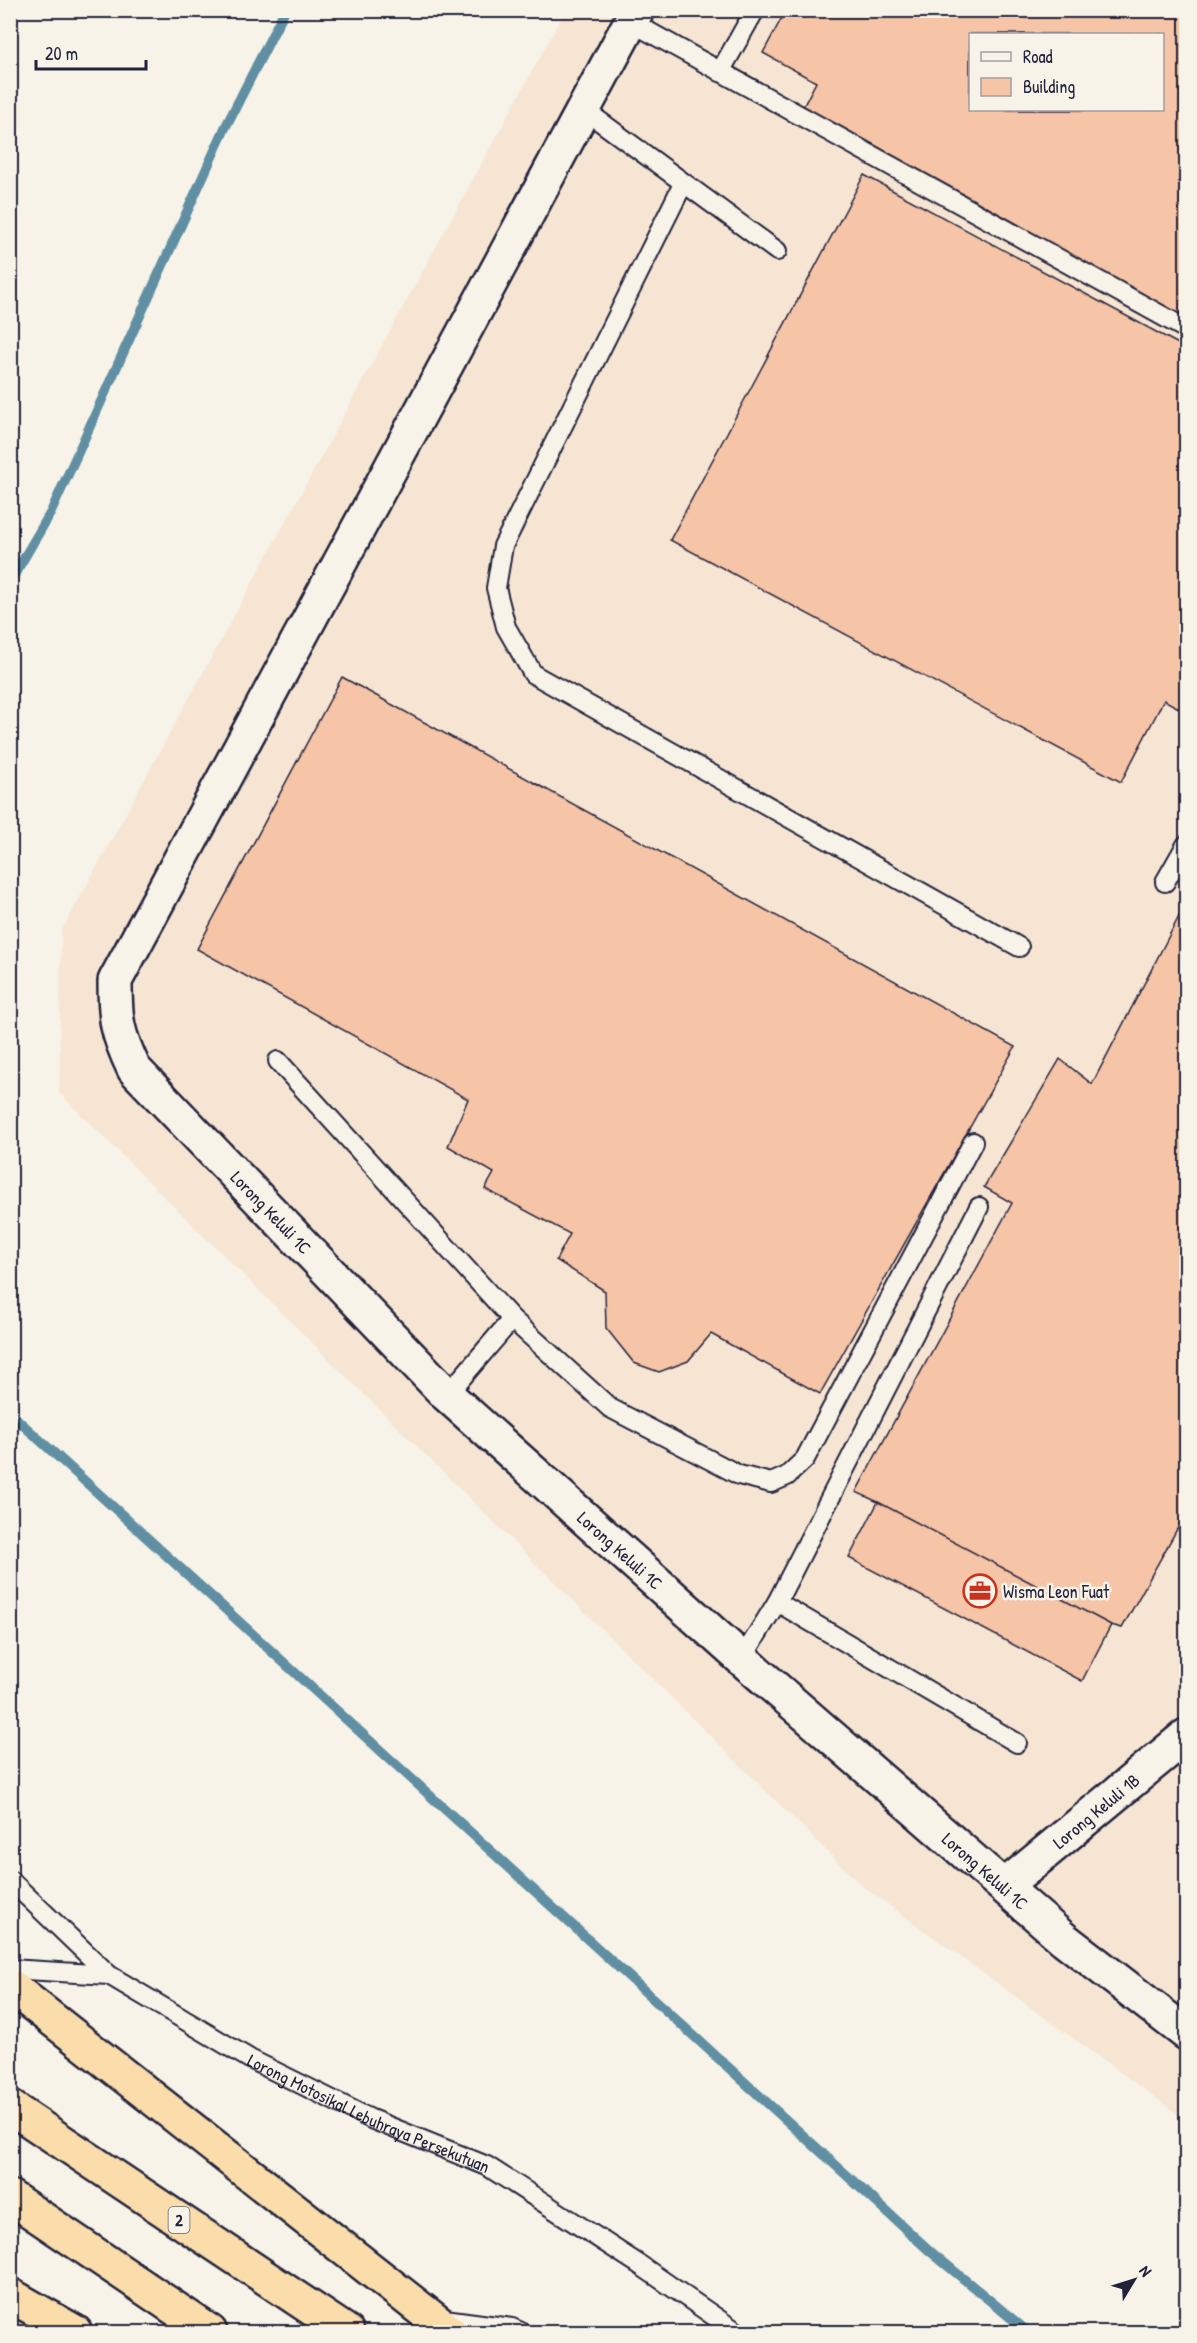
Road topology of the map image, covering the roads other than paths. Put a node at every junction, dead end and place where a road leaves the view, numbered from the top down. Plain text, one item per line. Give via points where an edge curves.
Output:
1 (755, 10) edge
2 (634, 16) edge
3 (720, 72) junction
4 (583, 109) junction
5 (683, 184) junction
6 (777, 250) dead end
7 (1186, 329) edge
8 (1186, 845) edge
9 (1165, 882) dead end
10 (1019, 947) dead end
11 (278, 1061) dead end
12 (973, 1142) dead end
13 (979, 1207) dead end
14 (512, 1319) junction
15 (447, 1395) junction
16 (777, 1602) junction
17 (742, 1659) junction
18 (1186, 1736) edge
19 (1017, 1743) dead end
20 (10, 1880) edge
21 (1005, 1887) junction
22 (10, 1969) edge
23 (109, 1975) junction
24 (10, 1986) edge
25 (1186, 2033) edge
26 (10, 2107) edge
27 (10, 2197) edge
28 (10, 2295) edge
29 (438, 2324) edge
30 (75, 2332) edge
31 (210, 2332) edge
32 (347, 2332) edge
33 (521, 2332) edge
34 (737, 2332) edge

1 - 3 lane
2 - 3 lane
2 - 4 street, Lorong Keluli 1C
3 - 7 lane
4 - 5 lane
4 - 15 street, Lorong Keluli 1C via 116,981 115,1012 120,1038 135,1069
5 - 6 lane
5 - 10 lane via 503,546 496,588 506,627 533,674
8 - 9 lane
11 - 14 lane
12 - 14 lane via 805,1459 787,1476 771,1483 739,1475 610,1408
13 - 16 lane
14 - 15 lane
15 - 17 street, Lorong Keluli 1C
16 - 17 lane
16 - 19 lane
17 - 21 street, Lorong Keluli 1C
18 - 21 street, Lorong Keluli 1B
20 - 23 lane, Lorong Motosikal Lebuhraya Persekutuan
21 - 25 street, Lorong Keluli 1C
22 - 23 lane
23 - 34 lane, Lorong Motosikal Lebuhraya Persekutuan via 250,2059 371,2119 487,2166
24 - 29 highway
26 - 32 highway, 2
27 - 31 highway
28 - 30 highway
29 - 33 lane via 512,2328

